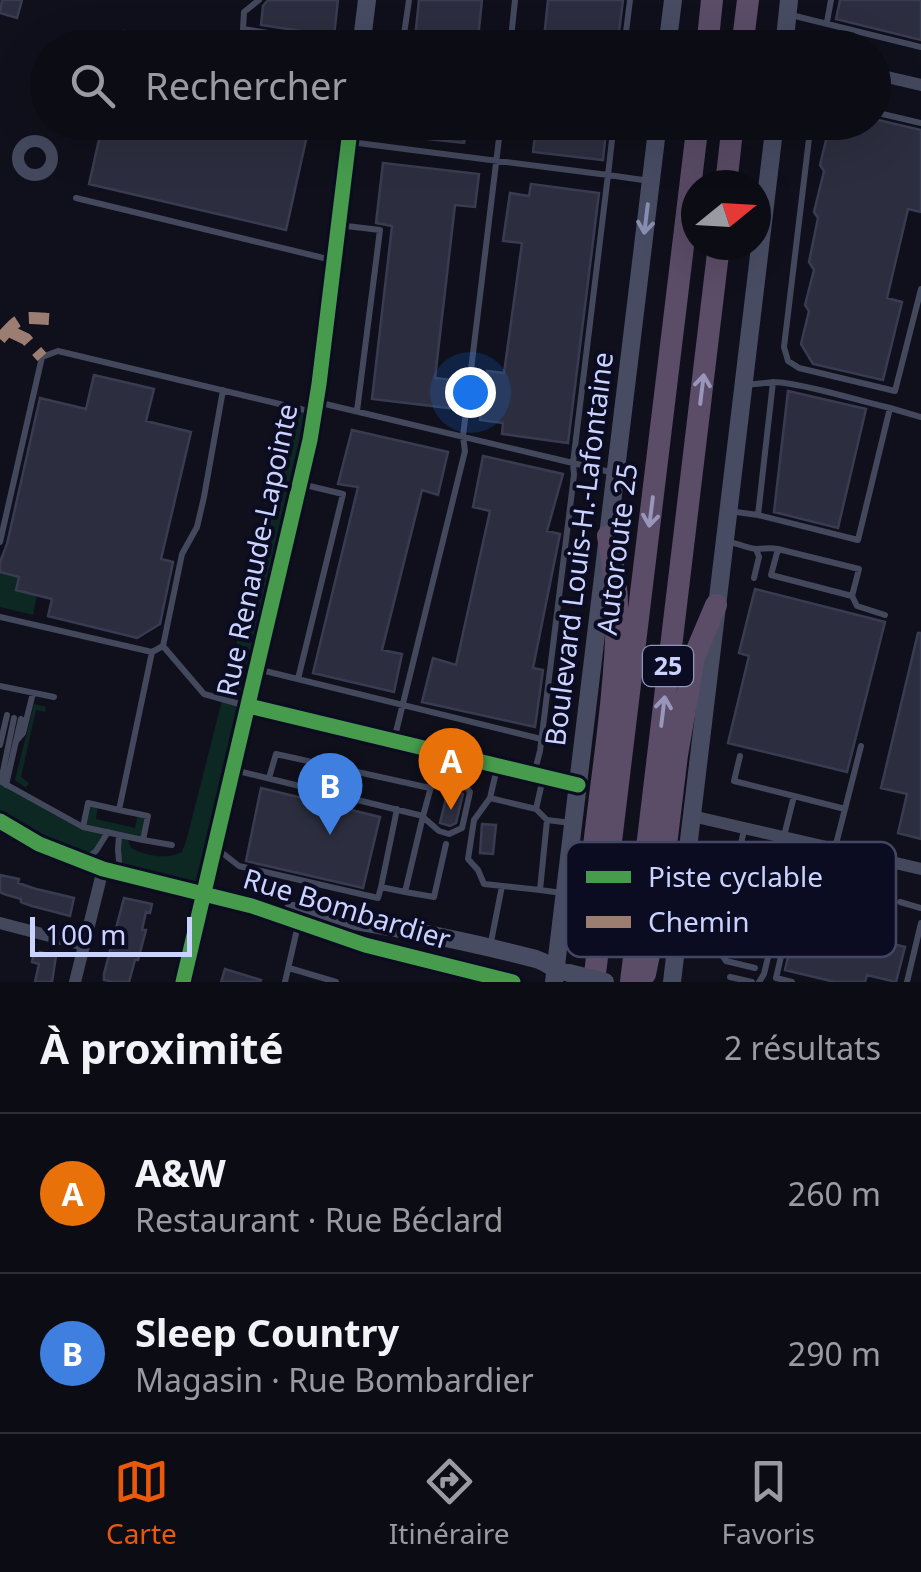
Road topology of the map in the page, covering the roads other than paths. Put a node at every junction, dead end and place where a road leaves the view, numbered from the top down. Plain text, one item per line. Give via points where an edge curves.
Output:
1 (259, 0) edge
2 (368, 0) edge
3 (408, 0) edge
4 (515, 0) edge
5 (630, 0) edge
6 (672, 0) edge
7 (712, 0) edge
8 (748, 0) edge
9 (831, 0) edge
10 (788, 7) edge
11 (827, 22) junction
12 (255, 30) edge
13 (364, 30) edge
14 (404, 30) edge
15 (512, 30) edge
16 (626, 30) edge
17 (679, 30) edge
18 (691, 30) edge
19 (746, 30) edge
20 (857, 30) edge
21 (891, 39) edge
22 (921, 47) edge
23 (891, 78) edge
24 (921, 86) edge
25 (891, 116) edge
26 (921, 123) edge
27 (499, 140) edge
28 (612, 140) edge
29 (656, 140) edge
30 (696, 140) edge
31 (731, 140) edge
32 (773, 140) edge
33 (809, 140) edge
34 (349, 142) joint
35 (0, 151) edge
36 (18, 155) dead end
37 (496, 161) junction
38 (728, 170) edge
39 (608, 175) junction
40 (651, 181) junction
41 (76, 198) dead end
42 (338, 225) junction
43 (334, 260) junction
44 (717, 260) edge
45 (921, 289) edge
46 (774, 382) junction
47 (743, 384) junction
48 (223, 390) junction
49 (315, 407) junction
50 (890, 408) junction
51 (357, 410) junction
52 (921, 417) edge
53 (463, 436) junction
54 (573, 463) junction
55 (616, 473) junction
56 (301, 484) junction
57 (728, 511) junction
58 (758, 515) junction
59 (608, 536) junction
60 (0, 542) edge
61 (724, 542) junction
62 (756, 549) junction
63 (778, 549) junction
64 (754, 578) dead end
65 (852, 596) junction
66 (716, 605) junction
67 (885, 614) dead end
68 (0, 617) edge
69 (163, 646) junction
70 (152, 652) junction
71 (258, 669) junction
72 (298, 678) junction
73 (16, 689) edge
74 (54, 697) dead end
75 (402, 705) junction
76 (249, 706) junction
77 (14, 717) junction
78 (541, 739) junction
79 (16, 741) junction
80 (394, 742) junction
81 (0, 745) edge
82 (861, 746) dead end
83 (440, 753) junction
84 (740, 756) dead end
85 (497, 766) junction
86 (233, 770) junction
87 (434, 776) junction
88 (538, 776) junction
89 (270, 778) junction
90 (2, 782) edge
91 (578, 785) junction
92 (430, 788) junction
93 (794, 796) junction
94 (490, 798) junction
95 (536, 808) junction
96 (397, 809) junction
97 (845, 809) junction
98 (119, 810) junction
99 (422, 816) junction
100 (692, 816) junction
101 (548, 820) junction
102 (0, 821) edge
103 (574, 824) junction
104 (744, 826) junction
105 (83, 827) junction
106 (108, 832) junction
107 (119, 835) junction
108 (795, 839) junction
109 (143, 840) junction
110 (572, 842) edge
111 (595, 842) edge
112 (611, 842) edge
113 (647, 842) edge
114 (666, 842) edge
115 (689, 842) edge
116 (742, 842) edge
117 (794, 842) edge
118 (795, 842) edge
119 (808, 842) edge
120 (837, 842) edge
121 (446, 844) dead end
122 (172, 845) dead end
123 (215, 848) junction
124 (83, 862) junction
125 (896, 863) edge
126 (921, 869) edge
127 (112, 871) junction
128 (502, 886) junction
129 (381, 887) junction
130 (540, 890) junction
131 (405, 892) junction
132 (203, 893) junction
133 (566, 894) joint
134 (900, 902) dead end
135 (252, 906) junction
136 (921, 908) edge
137 (299, 922) junction
138 (0, 923) edge
139 (921, 923) edge
140 (84, 944) junction
141 (490, 948) junction
142 (597, 957) edge
143 (633, 957) edge
144 (648, 957) edge
145 (675, 957) edge
146 (723, 957) edge
147 (769, 957) edge
148 (779, 957) edge
149 (733, 963) junction
150 (288, 968) junction
151 (755, 968) dead end
152 (566, 977) edge
153 (729, 979) edge
154 (76, 982) edge
155 (182, 982) edge
156 (286, 982) edge
157 (336, 982) edge
158 (514, 982) edge
159 (594, 982) edge
160 (605, 982) edge
161 (630, 982) edge
162 (643, 982) edge
163 (672, 982) edge
164 (756, 982) edge
165 (792, 982) edge
166 (908, 982) edge

1 - 12 lane via 244,12 243,28
2 - 13 main road
3 - 14 lane
4 - 15 lane
5 - 16 lane
6 - 17 main road
7 - 18 highway
8 - 19 highway
9 - 11 lane
10 - 11 lane
11 - 20 lane
21 - 22 lane
23 - 24 street
25 - 26 lane
27 - 37 lane
28 - 39 lane
29 - 40 main road, Boulevard Louis-H.-Lafontaine
30 -> 112 highway, Autoroute 25 / 25
31 - 38 highway
32 - 47 main road
33 - 45 lane via 784,347 788,361 896,391
34 - 37 lane
34 - 42 main road, Rue Renaude-Lapointe
35 - 36 street
37 - 39 lane
37 - 53 lane
39 - 40 lane
39 - 54 lane
40 -> 55 main road, Boulevard Louis-H.-Lafontaine
41 - 43 lane
42 - 43 main road, Rue Renaude-Lapointe
42 - 51 lane via 380,230
43 - 49 main road, Rue Renaude-Lapointe
113 -> 44 highway, 25
46 - 47 lane
46 - 50 lane
46 - 58 lane
47 - 57 main road
48 - 49 lane
48 - 60 lane via 58,351 42,357
48 - 69 lane via 204,497 182,554
49 - 51 lane
49 - 56 main road, Rue Renaude-Lapointe
50 - 52 lane
50 - 58 lane via 858,540
51 - 53 lane
53 - 54 lane
53 - 75 lane via 465,452
54 - 55 lane
54 - 78 lane
55 - 59 main road, Boulevard Louis-H.-Lafontaine
56 - 71 main road, Rue Renaude-Lapointe
56 - 72 lane via 343,494
57 - 58 lane
57 - 61 main road
59 - 91 main road, Boulevard Louis-H.-Lafontaine
59 - 111 highway via 618,608
61 - 62 lane
61 - 66 main road
62 - 63 lane
62 - 64 lane
63 - 65 lane via 771,575
63 - 65 lane via 859,568
65 - 67 lane via 857,606
66 - 100 main road
66 - 114 highway via 694,656
68 - 70 lane
69 - 70 lane
69 - 76 lane via 204,694
70 - 98 lane
71 - 72 lane
71 - 76 main road, Rue Renaude-Lapointe
72 - 75 lane
73 - 73 lane via 14,701
73 - 74 lane
73 - 79 lane via 23,733
75 - 78 lane
75 - 80 lane
76 - 80 street
76 - 86 main road, Rue Renaude-Lapointe
77 - 79 lane
77 - 81 lane
77 - 90 lane
78 - 88 lane
79 - 90 lane
80 - 83 street
82 - 97 lane
83 - 85 street
83 - 87 lane
84 - 93 lane via 734,782
85 - 88 street
85 - 94 lane
86 - 89 lane
86 - 123 main road, Rue Renaude-Lapointe
87 - 92 lane
87 - 99 lane via 470,792 462,828 439,831
88 - 91 street
88 - 95 lane
89 - 92 lane via 276,754
89 - 96 lane
90 - 105 lane
91 - 103 main road, Boulevard Louis-H.-Lafontaine
92 - 99 lane
93 - 97 lane
93 - 108 lane
94 - 95 lane
94 - 128 lane via 474,820 468,859 484,884
95 - 101 lane
96 - 99 lane
96 - 129 lane
97 - 120 lane
98 - 105 lane via 88,803
98 - 109 lane via 148,816
99 - 131 lane
100 - 104 street
100 - 115 main road
101 - 103 lane
101 - 130 lane
102 - 124 main road, Rue Bombardier
103 - 110 main road, Boulevard Louis-H.-Lafontaine
104 - 108 street
104 - 116 lane
105 - 106 lane
106 - 107 lane
106 - 124 lane
107 - 109 lane
107 - 127 lane
108 - 117 lane
108 - 118 lane
108 - 119 street
109 - 122 lane
121 - 131 lane via 434,898
123 - 129 lane via 239,866 268,873 378,898
123 - 132 main road, Rue Renaude-Lapointe
124 - 127 main road, Rue Bombardier
125 - 126 street
127 - 132 main road, Rue Bombardier
127 - 140 street
128 - 130 lane
128 - 141 lane
129 - 131 lane
130 - 133 lane
132 - 135 main road, Rue Bombardier
132 - 155 street, Rue Renaude-Lapointe
133 - 152 main road, Boulevard Louis-H.-Lafontaine
134 - 136 lane
135 - 137 main road, Rue Bombardier
135 - 141 main road, Rue Bombardier
137 - 150 lane
137 - 158 main road, Rue Bombardier
138 - 140 street
139 - 166 lane
140 - 154 street
141 - 152 main road, Rue Bombardier via 542,961
142 -> 159 highway, Autoroute 25 / 25
161 -> 143 highway, 25
144 - 162 highway
145 - 163 main road
146 - 149 lane
147 - 164 lane via 764,978
148 - 165 lane via 776,978
149 - 151 lane
149 - 153 lane
150 - 156 lane
150 - 157 lane
152 - 160 main road, Rue Bombardier, bridge
153 - 164 lane

